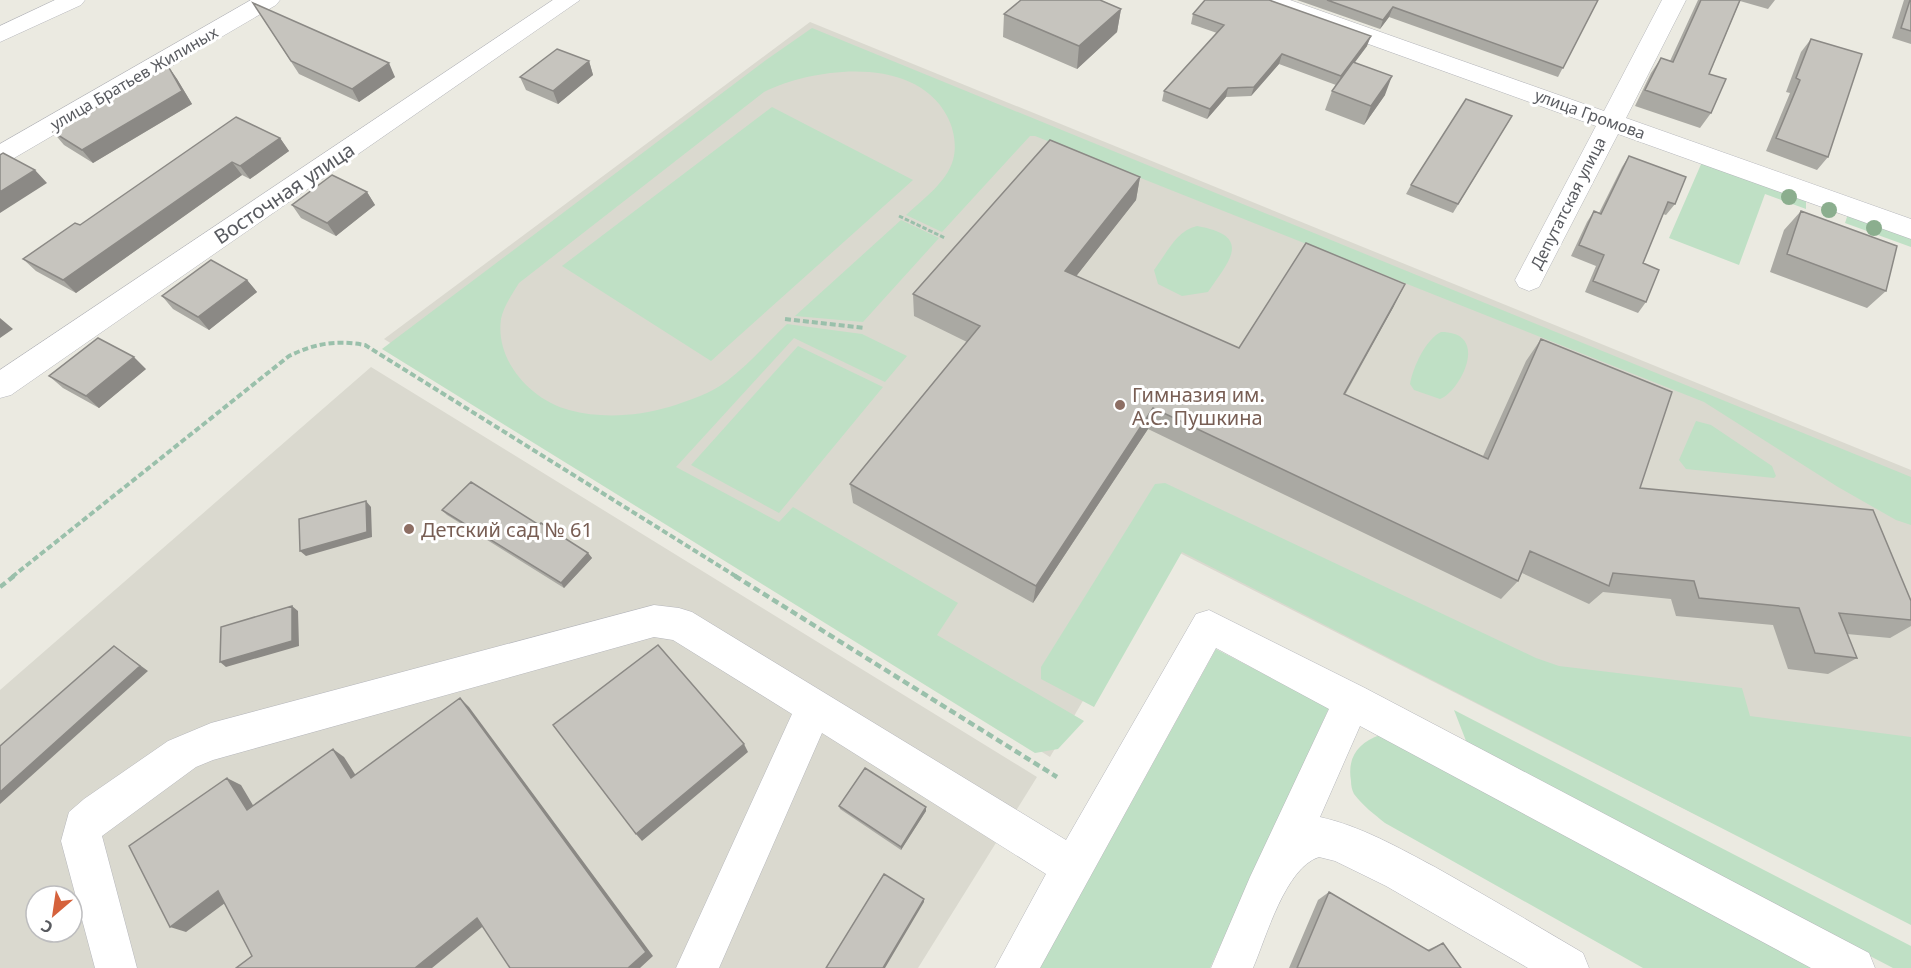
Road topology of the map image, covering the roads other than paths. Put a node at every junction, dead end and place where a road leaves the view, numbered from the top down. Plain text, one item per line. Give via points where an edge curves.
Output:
1 (73, 0) edge
2 (268, 0) edge
3 (568, 0) edge
4 (1268, 0) edge
5 (1674, 0) edge
6 (0, 35) edge
7 (1610, 121) junction
8 (0, 155) edge
9 (1911, 229) edge
10 (1529, 280) dead end
11 (0, 386) edge
12 (1352, 701) junction
13 (814, 707) junction
14 (1282, 858) junction
15 (1072, 867) junction
16 (116, 968) edge
17 (697, 968) edge
18 (1016, 968) edge
19 (1232, 968) edge
20 (1568, 968) edge
21 (1854, 968) edge

1 - 6 street
2 - 8 street, улица Братьев Жилиных
3 - 11 street, Восточная улица
4 - 7 street, улица Громова
5 - 7 street, Депутатская улица
7 - 9 street, улица Громова
7 - 10 street, Депутатская улица
12 - 14 street
12 - 15 street via 1209,626
12 - 21 street
13 - 15 street
13 - 16 street via 679,624 654,621 210,742 182,754 84,826 81,841
13 - 17 street
14 - 19 street
14 - 20 street via 1300,844 1320,837 1346,844
15 - 18 street

